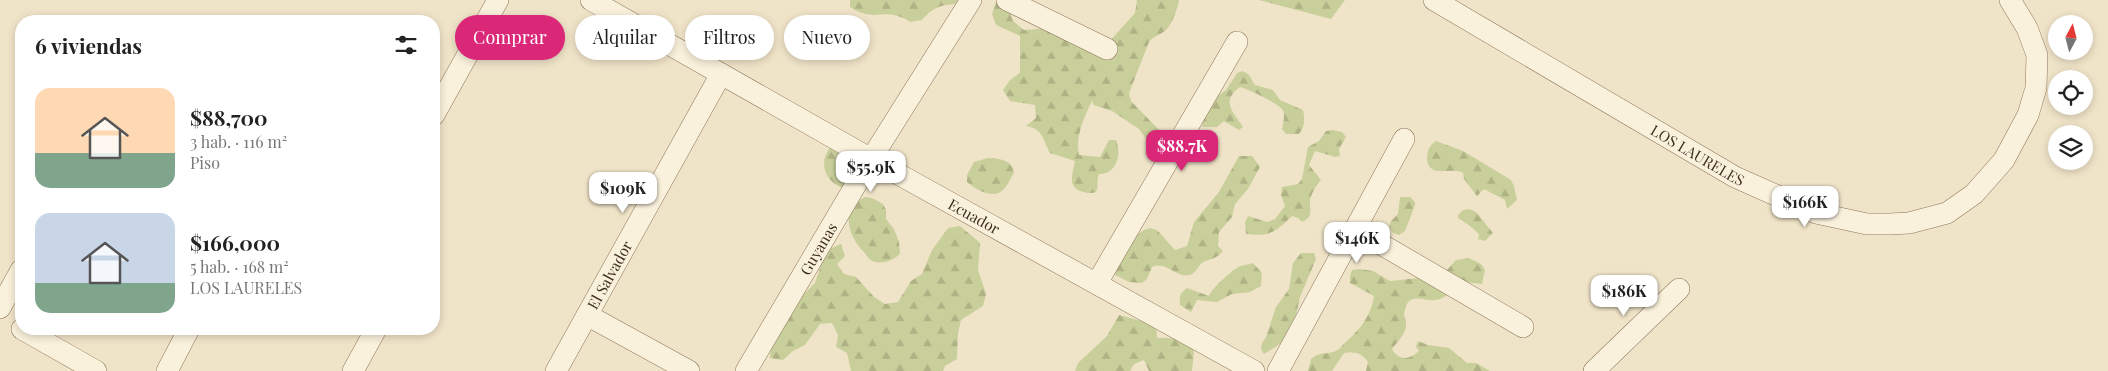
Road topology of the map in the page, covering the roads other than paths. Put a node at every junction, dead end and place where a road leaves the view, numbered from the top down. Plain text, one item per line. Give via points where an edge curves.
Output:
1 (498, 0) edge
2 (591, 0) edge
3 (971, 0) edge
4 (1007, 0) edge
5 (1434, 0) edge
6 (2010, 0) edge
7 (1237, 42) dead end
8 (1098, 45) dead end
9 (721, 74) junction
10 (440, 104) edge
11 (1404, 139) dead end
12 (871, 158) junction
13 (1355, 229) junction
14 (15, 281) edge
15 (1097, 283) junction
16 (1679, 289) dead end
17 (0, 308) edge
18 (588, 315) junction
19 (0, 316) edge
20 (15, 325) edge
21 (1523, 327) dead end
22 (33, 335) edge
23 (186, 335) edge
24 (373, 335) edge
25 (96, 371) edge
26 (167, 371) edge
27 (352, 371) edge
28 (556, 371) edge
29 (689, 371) edge
30 (746, 371) edge
31 (1254, 371) edge
32 (1278, 371) edge
33 (1594, 371) edge

1 - 10 street
2 - 9 street, Ecuador
3 - 12 street, Guyanas
4 - 8 street
5 - 6 street, LOS LAURELES via 1735,177 1816,213 1867,224 1908,222 1947,213 1974,194 2004,160 2028,115 2036,88 2037,55 2027,28
7 - 15 street
9 - 12 street, Ecuador
9 - 18 street, El Salvador
11 - 13 street
12 - 15 street, Ecuador
12 - 30 street, Guyanas
13 - 21 street
13 - 32 street
14 - 17 street
15 - 31 street, Ecuador
16 - 33 street
18 - 28 street, El Salvador
18 - 29 street
19 - 20 street
22 - 25 street
23 - 26 street
24 - 27 street

